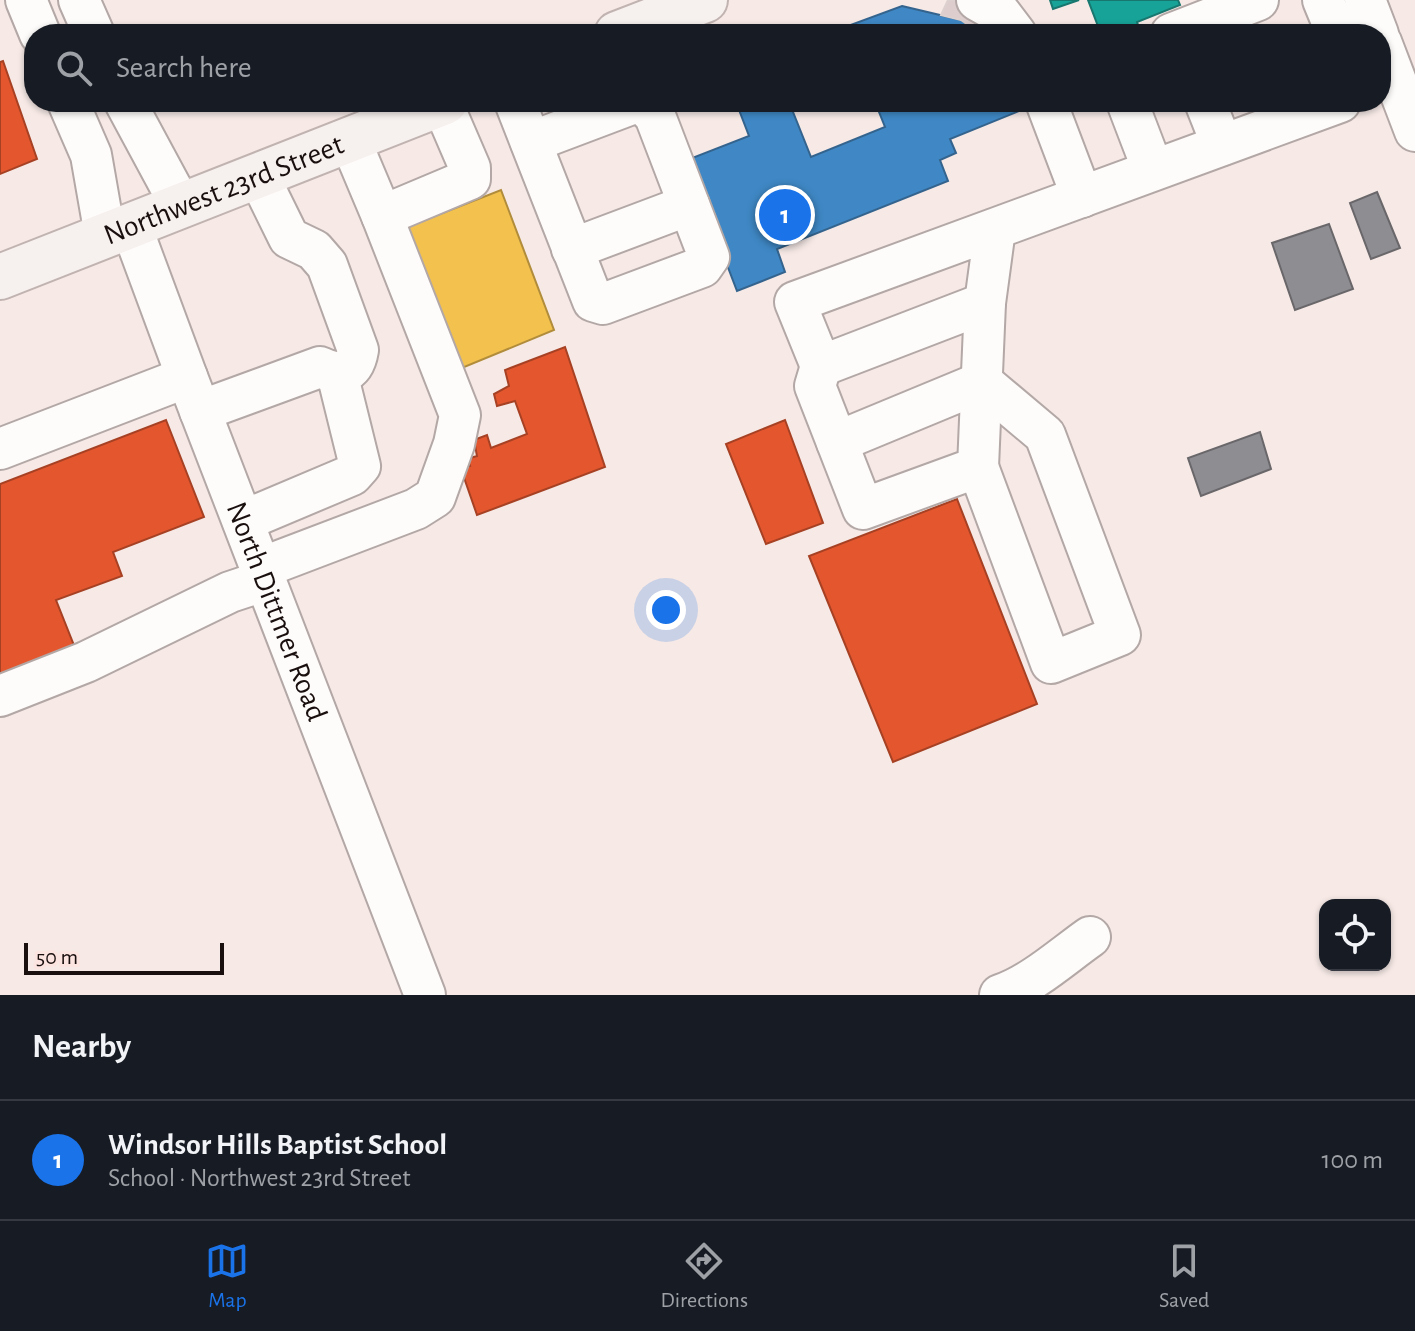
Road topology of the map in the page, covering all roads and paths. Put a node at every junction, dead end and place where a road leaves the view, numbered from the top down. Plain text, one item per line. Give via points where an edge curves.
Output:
1 (26, 0) edge
2 (79, 0) edge
3 (705, 0) edge
4 (977, 0) edge
5 (1323, 0) edge
6 (1365, 0) edge
7 (1257, 12) edge
8 (36, 24) edge
9 (90, 24) edge
10 (643, 24) edge
11 (1008, 24) edge
12 (1211, 24) edge
13 (1333, 24) edge
14 (1374, 24) edge
15 (1391, 89) edge
16 (72, 112) edge
17 (130, 112) edge
18 (421, 112) edge
19 (448, 112) edge
20 (519, 112) edge
21 (613, 112) edge
22 (651, 112) edge
23 (1050, 112) edge
24 (1131, 112) edge
25 (1209, 112) edge
26 (1288, 112) edge
27 (1415, 131) edge
28 (350, 140) junction
29 (531, 142) junction
30 (1222, 145) junction
31 (1153, 170) junction
32 (258, 175) junction
33 (1082, 197) junction
34 (689, 205) junction
35 (181, 206) junction
36 (382, 216) junction
37 (995, 229) junction
38 (118, 231) junction
39 (572, 249) junction
40 (0, 277) edge
41 (985, 303) junction
42 (821, 366) junction
43 (337, 373) junction
44 (982, 382) junction
45 (194, 394) junction
46 (837, 442) junction
47 (0, 449) edge
48 (978, 467) junction
49 (243, 521) junction
50 (263, 574) junction
51 (0, 696) edge
52 (1090, 937) dead end
53 (425, 995) edge
54 (1000, 995) edge

1 - 8 street
2 - 9 street
3 - 10 main road
4 - 11 street
5 - 13 street
6 - 14 street
7 - 12 street
15 - 27 street
16 - 38 street, North Dittmer Road
17 - 35 street
18 - 28 main road, Northwest 23rd Street
19 - 36 street via 470,179
20 - 29 street
21 - 29 street
22 - 34 street
23 - 33 street
24 - 31 street
25 - 30 street
26 - 30 street
28 - 32 main road, Northwest 23rd Street
28 - 36 street
29 - 39 street
30 - 31 street
31 - 33 street
32 - 35 main road, Northwest 23rd Street
32 - 43 street via 289,238 314,250 327,265 358,350 356,364
33 - 37 street
34 - 39 street
34 - 39 street via 709,257 702,267 603,304 593,301
35 - 38 main road, Northwest 23rd Street
36 - 50 street via 460,415 454,444 435,497
37 - 41 street
37 - 42 street via 795,302
38 - 40 main road, Northwest 23rd Street
38 - 45 street, North Dittmer Road
41 - 42 street
41 - 44 street
42 - 46 street via 815,386
43 - 45 street via 320,367
43 - 49 street via 360,466 352,475
44 - 46 street
44 - 48 street
44 - 48 street via 1045,435 1120,635 1051,663
45 - 47 street
45 - 49 street, North Dittmer Road
46 - 48 street via 863,509
49 - 50 street, North Dittmer Road
50 - 51 street via 86,662
50 - 53 street, North Dittmer Road
52 - 54 street

